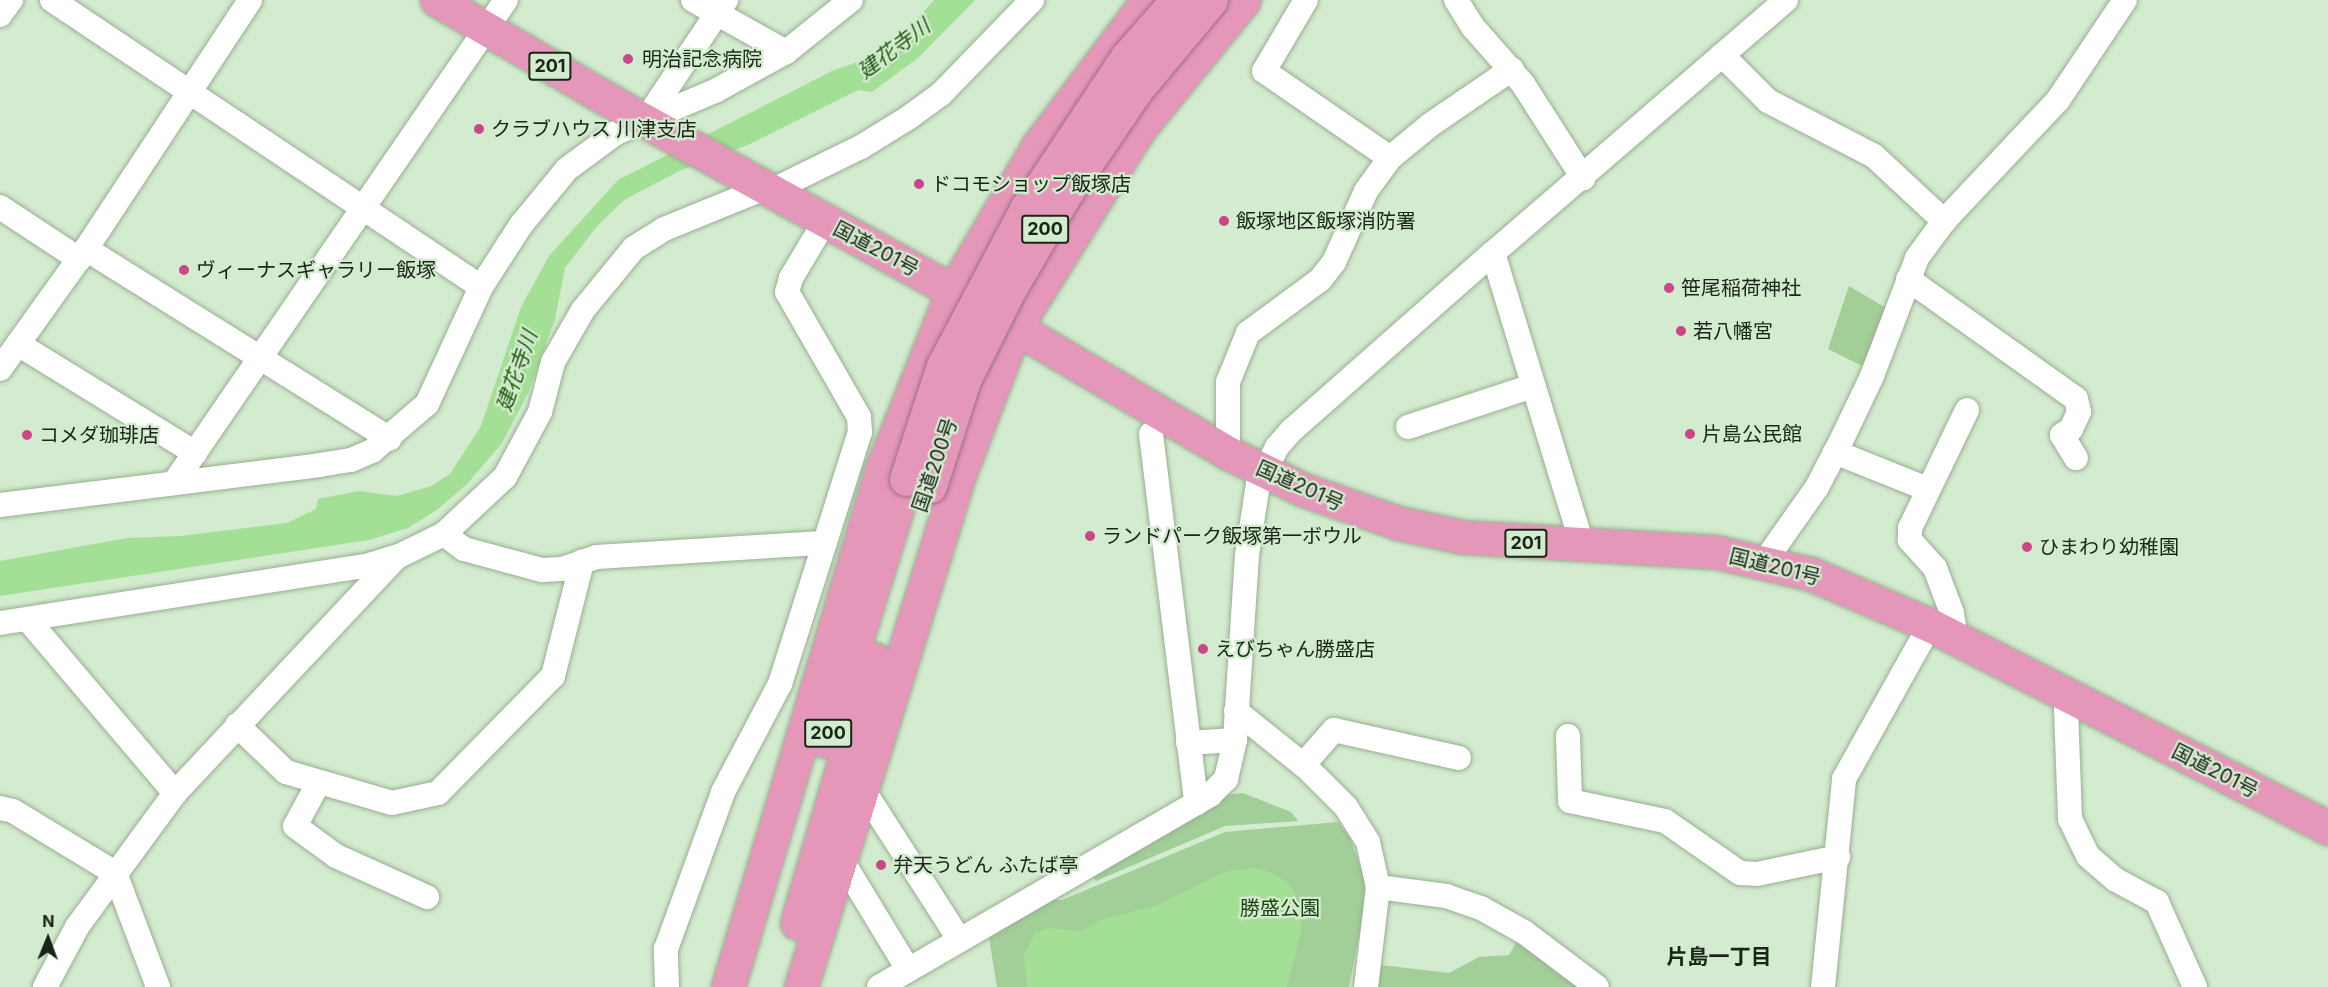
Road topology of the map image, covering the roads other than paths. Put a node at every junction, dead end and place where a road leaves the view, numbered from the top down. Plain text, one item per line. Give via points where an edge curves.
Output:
1 (11, 0) edge
2 (52, 0) edge
3 (250, 0) edge
4 (437, 0) edge
5 (506, 0) edge
6 (693, 0) edge
7 (851, 0) edge
8 (1032, 0) edge
9 (1148, 0) edge
10 (1177, 0) edge
11 (1211, 0) edge
12 (1244, 0) edge
13 (1306, 0) edge
14 (1456, 0) edge
15 (1786, 0) edge
16 (2125, 0) edge
17 (721, 7) edge
18 (0, 15) edge
19 (487, 29) junction
20 (786, 52) junction
21 (1722, 55) junction
22 (1512, 69) junction
23 (189, 93) junction
24 (655, 126) junction
25 (1390, 158) junction
26 (1583, 178) junction
27 (762, 186) junction
28 (363, 209) junction
29 (2, 211) edge
30 (825, 221) junction
31 (1944, 221) junction
32 (1492, 253) junction
33 (82, 254) junction
34 (1908, 279) junction
35 (481, 287) junction
36 (953, 291) junction
37 (1015, 328) junction
38 (18, 344) junction
39 (260, 358) junction
40 (0, 369) edge
41 (1533, 386) junction
42 (1968, 410) dead end
43 (1408, 428) dead end
44 (1151, 434) dead end
45 (390, 438) junction
46 (1835, 452) junction
47 (195, 453) junction
48 (1228, 453) junction
49 (2076, 458) dead end
50 (1264, 471) junction
51 (174, 483) junction
52 (918, 483) junction
53 (1927, 489) junction
54 (0, 505) edge
55 (444, 534) junction
56 (822, 543) junction
57 (1582, 545) junction
58 (399, 556) junction
59 (1765, 561) junction
60 (582, 562) junction
61 (29, 621) junction
62 (0, 623) edge
63 (1943, 632) junction
64 (2069, 698) junction
65 (1236, 711) junction
66 (237, 725) junction
67 (1568, 736) dead end
68 (1235, 740) junction
69 (1188, 743) junction
70 (1459, 758) dead end
71 (1304, 765) junction
72 (319, 782) junction
73 (862, 788) junction
74 (175, 793) junction
75 (1196, 803) junction
76 (0, 808) edge
77 (2328, 828) edge
78 (1838, 857) junction
79 (841, 859) junction
80 (115, 873) junction
81 (1378, 887) junction
82 (427, 897) dead end
83 (959, 939) junction
84 (908, 969) junction
85 (45, 987) edge
86 (158, 987) edge
87 (667, 987) edge
88 (728, 987) edge
89 (750, 987) edge
90 (779, 987) edge
91 (801, 987) edge
92 (879, 987) edge
93 (1366, 987) edge
94 (1597, 987) edge
95 (1823, 987) edge
96 (2195, 987) edge

1 - 18 street
2 - 23 street
3 - 23 street
4 - 19 highway, 国道201号 / 201
5 - 19 street
6 - 17 street
7 - 20 street
8 - 27 street via 940,94 908,118 861,147
9 - 36 highway via 1038,146
10 - 52 highway, 国道200号 / 200, bridge via 1127,57 1020,219 943,366
11 - 52 highway, 国道200号 / 200, bridge via 1136,90 1064,196 964,380
12 - 37 highway via 1139,129
13 - 25 street via 1264,71
14 - 22 street via 1473,27
15 - 21 street
16 - 31 street via 2058,100
17 - 20 street
17 - 24 street
19 - 24 highway, 国道201号 / 201
19 - 28 street
20 - 24 street
21 - 26 street
21 - 31 street via 1768,101 1874,156
22 - 25 street via 1430,125
22 - 26 street
23 - 28 street
23 - 33 street
24 - 27 highway, 国道201号 / 201
24 - 35 street via 616,133 567,169 521,225
25 - 48 street via 1366,190 1334,262 1320,280 1248,333 1228,382
26 - 32 street
27 - 30 highway, 国道201号 / 201
27 - 55 street via 664,229 634,248 583,310 553,362 540,412 505,477
28 - 35 street
28 - 39 street
29 - 33 street
30 - 36 highway, 国道201号 / 201
30 - 56 street via 791,278 788,292 859,417 860,432
31 - 34 street via 1917,258
32 - 41 street
32 - 50 street via 1292,430
33 - 38 street
33 - 39 street
34 - 46 street via 1872,376
34 - 49 street via 2076,399 2079,412 2071,429 2062,435
35 - 45 street via 427,404
36 - 37 highway, 国道201号 / 201
36 - 88 highway via 882,469
37 - 48 highway, 国道201号 / 201
37 - 73 highway via 959,475
38 - 40 street
38 - 47 street
39 - 45 street
39 - 47 street
41 - 43 street
41 - 57 street
42 - 53 street
44 - 69 street
45 - 51 street via 351,460
46 - 53 street
46 - 59 street via 1817,487
47 - 51 street
48 - 50 highway, 国道201号 / 201
50 - 57 highway, 国道201号 / 201 via 1351,509 1432,532 1503,542
50 - 65 street via 1258,484 1242,593
51 - 54 street
52 - 89 highway, 国道200号 / 200
52 - 90 highway, 国道200号 / 200 via 911,533
53 - 63 street via 1910,528 1910,540 1935,568 1952,613
55 - 58 street
55 - 60 street via 464,549 542,570
56 - 60 street via 597,557
56 - 87 street via 780,684 723,792 666,949
57 - 59 highway, 国道201号 / 201 via 1684,549
58 - 61 street via 355,568
58 - 66 street
59 - 63 highway, 国道201号 / 201 via 1849,587
60 - 72 street via 553,676 438,792 392,803
61 - 62 street
61 - 74 street
63 - 64 highway, 国道201号 / 201
63 - 78 street via 1844,779
64 - 77 highway, 国道201号 / 201
64 - 96 street via 2066,709 2070,819 2088,856 2116,880 2157,902
65 - 68 street
65 - 71 street
66 - 72 street via 286,772
66 - 74 street
67 - 78 street via 1570,801 1665,821 1740,873 1757,874
68 - 69 street
68 - 75 street via 1226,779
69 - 75 street
70 - 71 street via 1334,730
71 - 81 street via 1346,807 1368,842
72 - 82 street via 295,826 336,856
73 - 79 highway
73 - 83 street
74 - 80 street
75 - 83 street
76 - 80 street via 13,811
78 - 95 street
79 - 84 street
79 - 91 highway
80 - 85 street via 77,927
80 - 86 street
81 - 93 street
81 - 94 street via 1446,896 1481,908 1524,932
83 - 84 street
84 - 92 street

